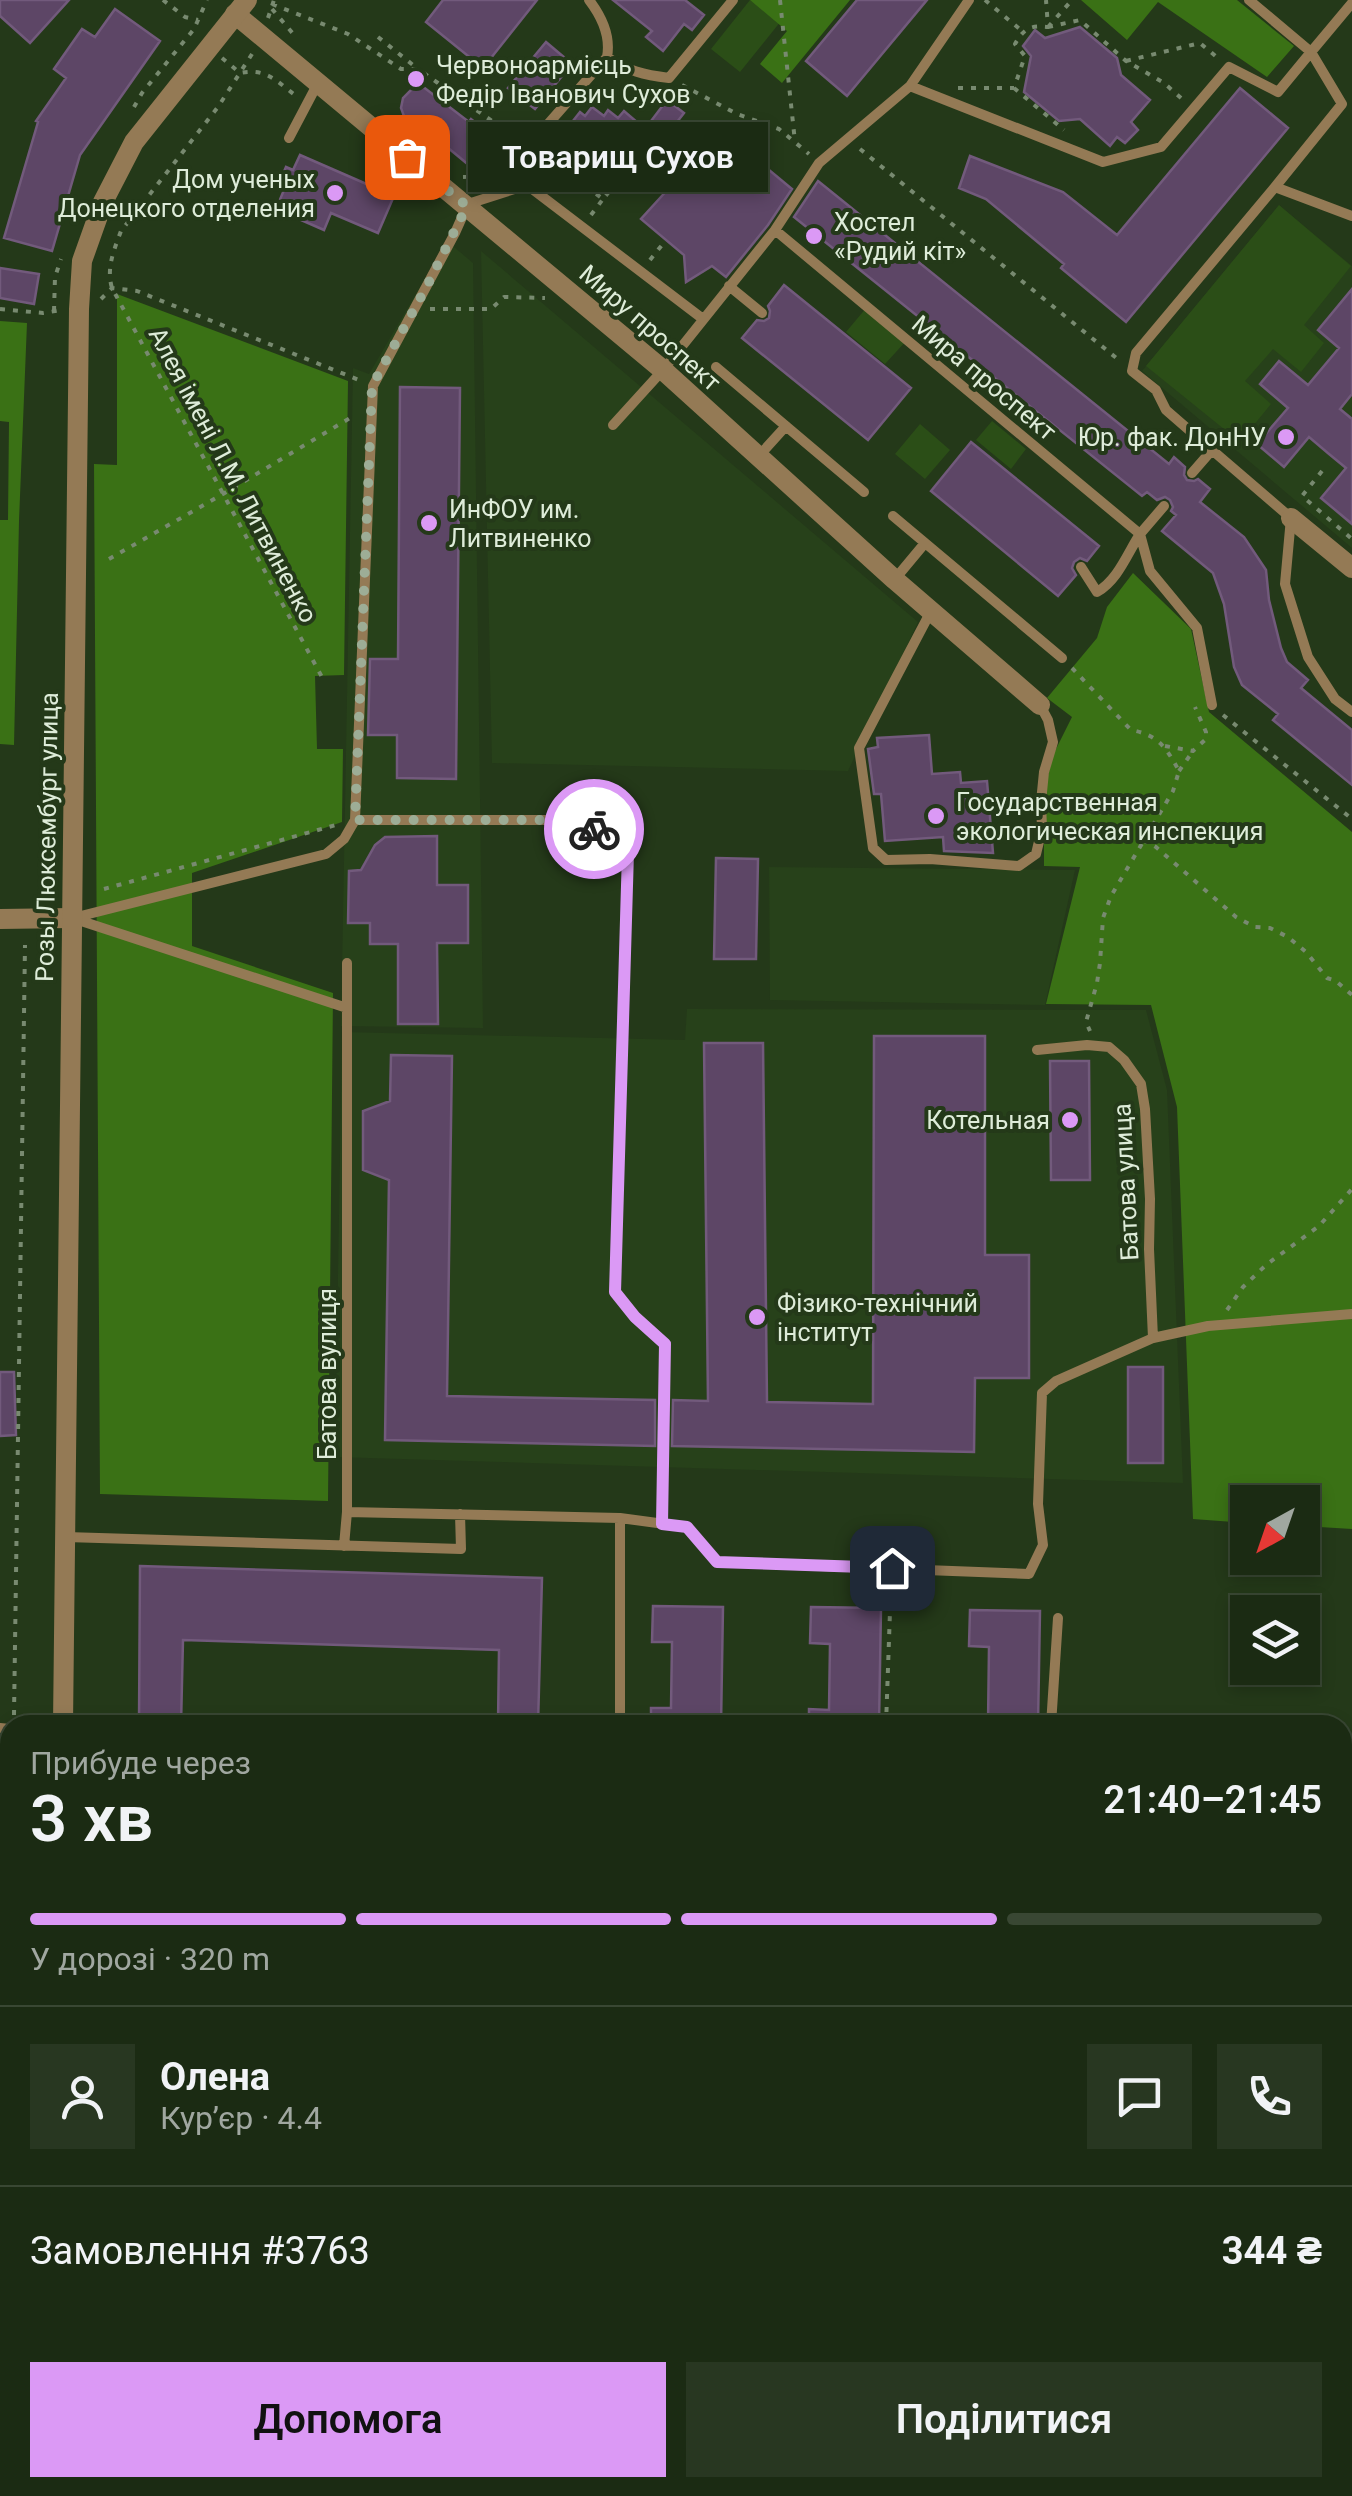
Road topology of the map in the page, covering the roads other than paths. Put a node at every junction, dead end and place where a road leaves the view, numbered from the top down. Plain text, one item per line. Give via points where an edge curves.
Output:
1 (589, 0) edge
2 (732, 0) edge
3 (968, 0) edge
4 (1250, 0) edge
5 (210, 1) edge
6 (1352, 3) edge
7 (241, 7) edge
8 (1312, 52) junction
9 (607, 57) junction
10 (318, 83) junction
11 (910, 86) junction
12 (289, 138) dead end
13 (527, 185) junction
14 (1276, 187) junction
15 (467, 206) junction
16 (1352, 216) edge
17 (775, 230) junction
18 (729, 286) junction
19 (762, 313) dead end
20 (703, 318) junction
21 (716, 366) dead end
22 (663, 370) junction
23 (612, 425) dead end
24 (786, 426) junction
25 (1212, 450) junction
26 (758, 458) junction
27 (1192, 473) dead end
28 (864, 492) dead end
29 (1164, 506) dead end
30 (893, 516) dead end
31 (1290, 518) junction
32 (1140, 534) junction
33 (926, 543) junction
34 (1082, 567) dead end
35 (1352, 568) edge
36 (894, 580) junction
37 (931, 612) junction
38 (1062, 658) road end
39 (1040, 705) joint
40 (1212, 705) road end
41 (1352, 712) edge
42 (355, 820) junction
43 (72, 918) junction
44 (0, 919) edge
45 (347, 963) dead end
46 (346, 1008) junction
47 (1038, 1050) dead end
48 (1352, 1314) edge
49 (1154, 1338) junction
50 (347, 1512) junction
51 (460, 1514) junction
52 (620, 1518) junction
53 (662, 1524) junction
54 (65, 1538) junction
55 (344, 1546) junction
56 (1058, 1618) dead end
57 (63, 1715) edge
58 (620, 1715) edge
59 (1052, 1715) edge

1 - 9 lane via 607,32
2 - 9 lane via 669,78 622,68
3 - 11 lane
4 - 8 lane
5 - 7 street, Миру проспект
6 - 8 lane
7 - 10 street, Миру проспект
7 - 43 street, Розы Люксембург улица via 134,142 82,261
8 - 11 lane via 1278,92 1228,68 1160,147 1103,162
8 - 14 lane via 1342,104
9 - 13 lane via 532,146
10 - 12 lane
10 - 15 street, Миру проспект
11 - 17 lane via 819,163
13 - 15 lane
13 - 20 lane
14 - 16 lane
14 - 25 lane via 1136,353 1132,371
15 - 22 street, Миру проспект
15 - 42 lane via 372,386
17 - 18 lane
17 - 32 lane, Мира проспект
18 - 19 lane
18 - 20 lane
20 - 22 lane
21 - 24 lane
22 - 23 lane
22 - 26 street, Миру проспект
24 - 26 lane
24 - 28 lane
25 - 27 lane
25 - 31 lane
26 - 36 street, Миру проспект
29 - 32 lane
30 - 33 lane
31 - 35 street
31 - 41 lane via 1286,584 1308,657 1334,699
32 - 34 lane via 1116,575 1097,592
32 - 40 lane via 1150,571 1197,628
33 - 36 lane
33 - 38 lane
36 - 37 street, Миру проспект
37 - 39 street, Миру проспект
37 - 39 lane via 859,748 873,848 886,860 1020,866 1036,854 1044,772 1054,742
42 - 43 lane via 326,854
42 - 53 lane via 580,820 628,852 615,1292 665,1344
43 - 44 street
43 - 46 lane
43 - 54 street, Розы Люксембург улица
45 - 46 lane, Батова вулиця
46 - 50 lane, Батова вулиця
47 - 49 lane, Батова улица via 1109,1047 1141,1084
48 - 49 lane via 1208,1326
49 - 53 lane via 1042,1393 1043,1545 1030,1574 717,1562 687,1527
50 - 51 lane
50 - 55 lane, Батова вулиця
51 - 52 lane
51 - 55 lane via 461,1550
52 - 53 lane
52 - 58 lane
54 - 55 lane
54 - 57 street, Розы Люксембург улица
56 - 59 lane

